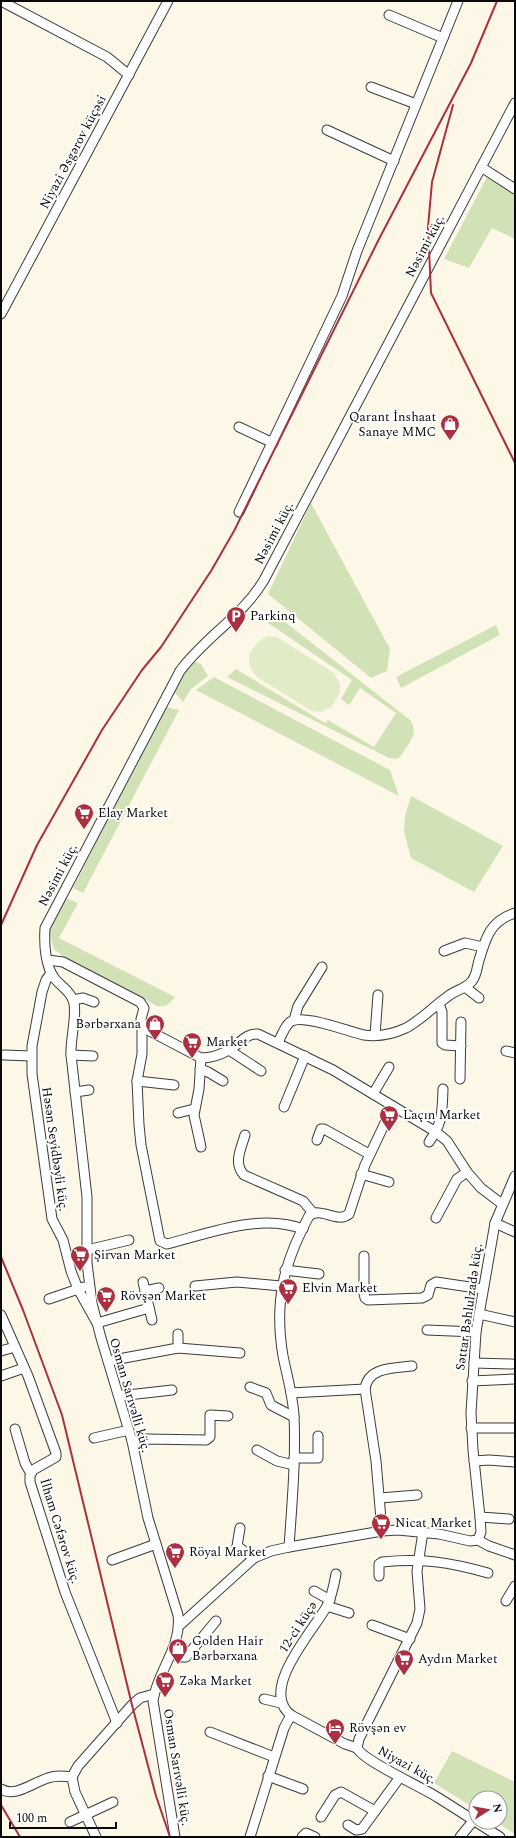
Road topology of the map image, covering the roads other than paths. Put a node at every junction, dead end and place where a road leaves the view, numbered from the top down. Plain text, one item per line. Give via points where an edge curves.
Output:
1 (1, 1) edge
2 (168, 1) edge
3 (458, 1) edge
4 (390, 15) dead end
5 (443, 38) junction
6 (129, 75) junction
7 (371, 87) dead end
8 (515, 102) edge
9 (416, 104) junction
10 (327, 130) dead end
11 (394, 161) junction
12 (480, 167) junction
13 (515, 189) edge
14 (1, 314) edge
15 (240, 427) dead end
16 (273, 442) junction
17 (239, 512) dead end
18 (515, 913) edge
19 (483, 947) junction
20 (444, 951) dead end
21 (48, 960) junction
22 (322, 967) dead end
23 (51, 973) junction
24 (465, 987) junction
25 (378, 995) dead end
26 (479, 998) dead end
27 (73, 1000) junction
28 (94, 1002) dead end
29 (439, 1004) junction
30 (294, 1020) junction
31 (461, 1022) dead end
32 (142, 1027) junction
33 (375, 1035) junction
34 (278, 1043) junction
35 (461, 1046) junction
36 (230, 1050) junction
37 (4, 1055) dead end
38 (71, 1055) junction
39 (32, 1056) junction
40 (93, 1056) dead end
41 (305, 1056) junction
42 (201, 1058) junction
43 (389, 1067) dead end
44 (200, 1069) junction
45 (261, 1071) dead end
46 (460, 1078) dead end
47 (137, 1081) junction
48 (223, 1081) dead end
49 (174, 1085) dead end
50 (443, 1089) dead end
51 (89, 1090) dead end
52 (75, 1092) junction
53 (373, 1094) junction
54 (393, 1106) junction
55 (284, 1107) dead end
56 (194, 1109) junction
57 (178, 1113) dead end
58 (436, 1132) junction
59 (245, 1135) dead end
60 (317, 1140) dead end
61 (429, 1142) dead end
62 (201, 1147) dead end
63 (369, 1154) junction
64 (467, 1172) junction
65 (361, 1174) junction
66 (515, 1176) edge
67 (389, 1182) dead end
68 (502, 1204) junction
69 (313, 1213) junction
70 (436, 1218) dead end
71 (495, 1223) junction
72 (303, 1229) junction
73 (515, 1232) edge
74 (129, 1240) dead end
75 (87, 1250) junction
76 (364, 1256) dead end
77 (285, 1270) junction
78 (319, 1274) dead end
79 (90, 1285) junction
80 (195, 1286) dead end
81 (281, 1286) junction
82 (159, 1288) dead end
83 (78, 1289) junction
84 (483, 1289) junction
85 (49, 1299) dead end
86 (149, 1308) junction
87 (478, 1314) junction
88 (1, 1315) edge
89 (152, 1320) dead end
90 (515, 1322) edge
91 (97, 1323) junction
92 (427, 1330) dead end
93 (476, 1332) junction
94 (178, 1334) dead end
95 (15, 1348) junction
96 (178, 1348) junction
97 (1, 1352) edge
98 (240, 1353) dead end
99 (108, 1361) junction
100 (474, 1363) junction
101 (512, 1364) dead end
102 (412, 1366) dead end
103 (24, 1368) junction
104 (1, 1376) edge
105 (515, 1379) edge
106 (472, 1381) junction
107 (250, 1387) dead end
108 (364, 1389) junction
109 (172, 1390) dead end
110 (291, 1393) junction
111 (119, 1396) junction
112 (228, 1416) dead end
113 (294, 1416) junction
114 (471, 1428) junction
115 (515, 1428) edge
116 (15, 1429) dead end
117 (129, 1430) junction
118 (318, 1436) dead end
119 (94, 1438) dead end
120 (132, 1441) junction
121 (257, 1450) dead end
122 (474, 1461) junction
123 (294, 1462) junction
124 (515, 1462) edge
125 (30, 1472) junction
126 (417, 1495) dead end
127 (380, 1498) junction
128 (480, 1517) junction
129 (509, 1519) dead end
130 (240, 1528) dead end
131 (382, 1530) junction
132 (423, 1532) junction
133 (478, 1540) junction
134 (156, 1544) junction
135 (290, 1547) junction
136 (515, 1555) edge
137 (254, 1558) junction
138 (418, 1559) junction
139 (112, 1560) dead end
140 (488, 1573) dead end
141 (336, 1574) dead end
142 (378, 1576) dead end
143 (515, 1586) edge
144 (314, 1591) dead end
145 (506, 1601) dead end
146 (328, 1603) junction
147 (349, 1613) dead end
148 (216, 1622) dead end
149 (372, 1625) dead end
150 (179, 1626) junction
151 (410, 1639) junction
152 (172, 1653) junction
153 (154, 1694) junction
154 (264, 1699) dead end
155 (281, 1703) junction
156 (291, 1714) junction
157 (117, 1723) junction
158 (210, 1732) dead end
159 (356, 1748) junction
160 (274, 1757) junction
161 (268, 1776) junction
162 (72, 1777) junction
163 (400, 1778) junction
164 (1, 1789) edge
165 (303, 1789) dead end
166 (113, 1802) dead end
167 (374, 1811) junction
168 (85, 1814) junction
169 (321, 1817) dead end
170 (468, 1817) edge
171 (70, 1822) dead end
172 (348, 1825) dead end
173 (468, 1827) edge
174 (489, 1830) edge
175 (96, 1837) edge
176 (175, 1837) edge
177 (250, 1837) edge
178 (302, 1837) edge
179 (315, 1837) edge
180 (460, 1837) edge
181 (500, 1837) edge

1 - 6 street via 107,57
2 - 6 street, Niyazi Əsgərov küçəsi
3 - 5 street
4 - 5 street
5 - 9 street
6 - 14 street, Niyazi Əsgərov küçəsi
7 - 9 street
8 - 12 street, Nəsimi küç.
9 - 11 street
10 - 11 street
11 - 16 street via 352,262 342,296
12 - 13 street
12 - 21 street, Nəsimi küç. via 257,593 188,659 176,677 47,923 44,935
15 - 16 street
16 - 17 street
18 - 19 street via 494,924
19 - 20 street via 464,943
19 - 24 street via 474,978
21 - 23 street
21 - 32 street via 63,962 140,1002 144,1008
22 - 30 street via 298,1006
23 - 27 street
23 - 39 street, Həsən Seyidbəyli küç. via 42,992
24 - 26 street
24 - 29 street via 453,992
25 - 33 street
27 - 28 street via 83,998
27 - 38 street, Osman Sarıvəlli küç. via 75,1014
29 - 33 street via 407,1028 385,1035
29 - 35 street via 442,1012 442,1043
30 - 33 street via 311,1021
30 - 34 street via 288,1024
31 - 35 street
32 - 42 street
32 - 47 street via 142,1054
34 - 36 street via 263,1035 254,1034
34 - 41 street
35 - 46 street
36 - 42 street
36 - 45 street
37 - 39 street
38 - 40 street
38 - 52 street, Osman Sarıvəlli küç.
39 - 83 street, Həsən Seyidbəyli küç. via 32,1074 50,1211 63,1240
41 - 53 street
41 - 55 street
42 - 44 street
43 - 53 street
44 - 48 street
44 - 56 street
47 - 49 street
47 - 72 street via 141,1145 160,1241 167,1244 249,1224 285,1225
50 - 58 street via 442,1118
51 - 52 street
52 - 75 street, Osman Sarıvəlli küç. via 87,1197
53 - 54 street
54 - 58 street
54 - 63 street
56 - 57 street
56 - 62 street via 195,1128
58 - 61 street
58 - 64 street via 447,1141
59 - 69 street via 238,1159 244,1175 304,1201
60 - 63 street via 324,1129
63 - 65 street
64 - 68 street via 481,1188
64 - 70 street via 457,1179
65 - 67 street
65 - 69 street via 349,1214 340,1218
66 - 68 street, Səttar Bəhlulzadə küç.
68 - 71 street, Səttar Bəhlulzadə küç.
69 - 72 street
71 - 73 street
71 - 84 street, Səttar Bəhlulzadə küç.
72 - 77 street
74 - 75 street
75 - 79 street, Osman Sarıvəlli küç.
76 - 84 street via 364,1293 368,1300 422,1298 428,1295 431,1286 436,1282
77 - 78 street
77 - 81 street
79 - 83 street
79 - 91 street, Osman Sarıvəlli küç.
80 - 81 street via 237,1282
81 - 110 street via 280,1339
82 - 86 street via 144,1287
83 - 85 street
83 - 91 street, Həsən Seyidbəyli küç.
84 - 87 street, Səttar Bəhlulzadə küç.
86 - 89 street
86 - 91 street
87 - 90 street
87 - 93 street, Səttar Bəhlulzadə küç.
88 - 95 street, İlham Cəfərov küç.
91 - 99 street, Osman Sarıvəlli küç.
92 - 93 street
93 - 100 street, Səttar Bəhlulzadə küç.
94 - 96 street
95 - 97 street
95 - 103 street, İlham Cəfərov küç.
96 - 98 street
96 - 99 street
99 - 111 street, Osman Sarıvəlli küç.
100 - 101 street
100 - 106 street, Səttar Bəhlulzadə küç.
102 - 108 street via 376,1372 367,1380
103 - 104 street
103 - 125 street, İlham Cəfərov küç. via 56,1454 53,1460
105 - 106 street
106 - 114 street, Səttar Bəhlulzadə küç.
107 - 113 street via 266,1393 271,1405
108 - 110 street
108 - 127 street
109 - 111 street
110 - 113 street
111 - 117 street, Osman Sarıvəlli küç.
112 - 120 street via 210,1415 210,1437 206,1440
113 - 123 street
114 - 115 street
114 - 122 street, Səttar Bəhlulzadə küç.
116 - 125 street
117 - 119 street
117 - 120 street, Osman Sarıvəlli küç.
118 - 123 street via 318,1458
120 - 134 street, Osman Sarıvəlli küç.
121 - 123 street via 282,1463
122 - 124 street
122 - 128 street, Səttar Bəhlulzadə küç.
123 - 135 street
125 - 157 street, İlham Cəfərov küç. via 30,1482 65,1592
126 - 127 street
127 - 131 street
128 - 129 street
128 - 133 street, Səttar Bəhlulzadə küç. via 481,1532
130 - 137 street via 237,1546
131 - 132 street
131 - 135 street
132 - 133 street via 470,1541
132 - 138 street
133 - 136 street
134 - 139 street
134 - 150 street, Osman Sarıvəlli küç. via 173,1594
135 - 137 street
137 - 150 street
138 - 140 street via 454,1564
138 - 142 street via 382,1562 378,1567
138 - 151 street via 420,1609
141 - 146 street, 12-ci küçə
143 - 145 street
144 - 146 street
146 - 147 street
146 - 155 street, 12-ci küçə via 287,1668 283,1679
148 - 152 street via 186,1657
149 - 151 street
150 - 152 street, Osman Sarıvəlli küç.
151 - 159 street
152 - 153 street, Osman Sarıvəlli küç.
153 - 157 street via 140,1698
153 - 176 street, Osman Sarıvəlli küç. via 156,1726
154 - 155 street
155 - 156 street
156 - 159 street
156 - 160 street
157 - 162 street via 78,1766
158 - 160 street
159 - 163 street, Niyazi küç. via 361,1754
160 - 161 street
161 - 165 street
161 - 177 street
162 - 164 street via 49,1777 12,1792
162 - 168 street via 75,1792
163 - 167 street
163 - 170 street, Niyazi küç.
166 - 168 street
167 - 169 street via 341,1792 336,1795
167 - 172 street via 362,1829 356,1830
168 - 171 street
168 - 175 street
173 - 180 street
174 - 181 street, Niyazi küç.
178 - 179 street via 306,1833

